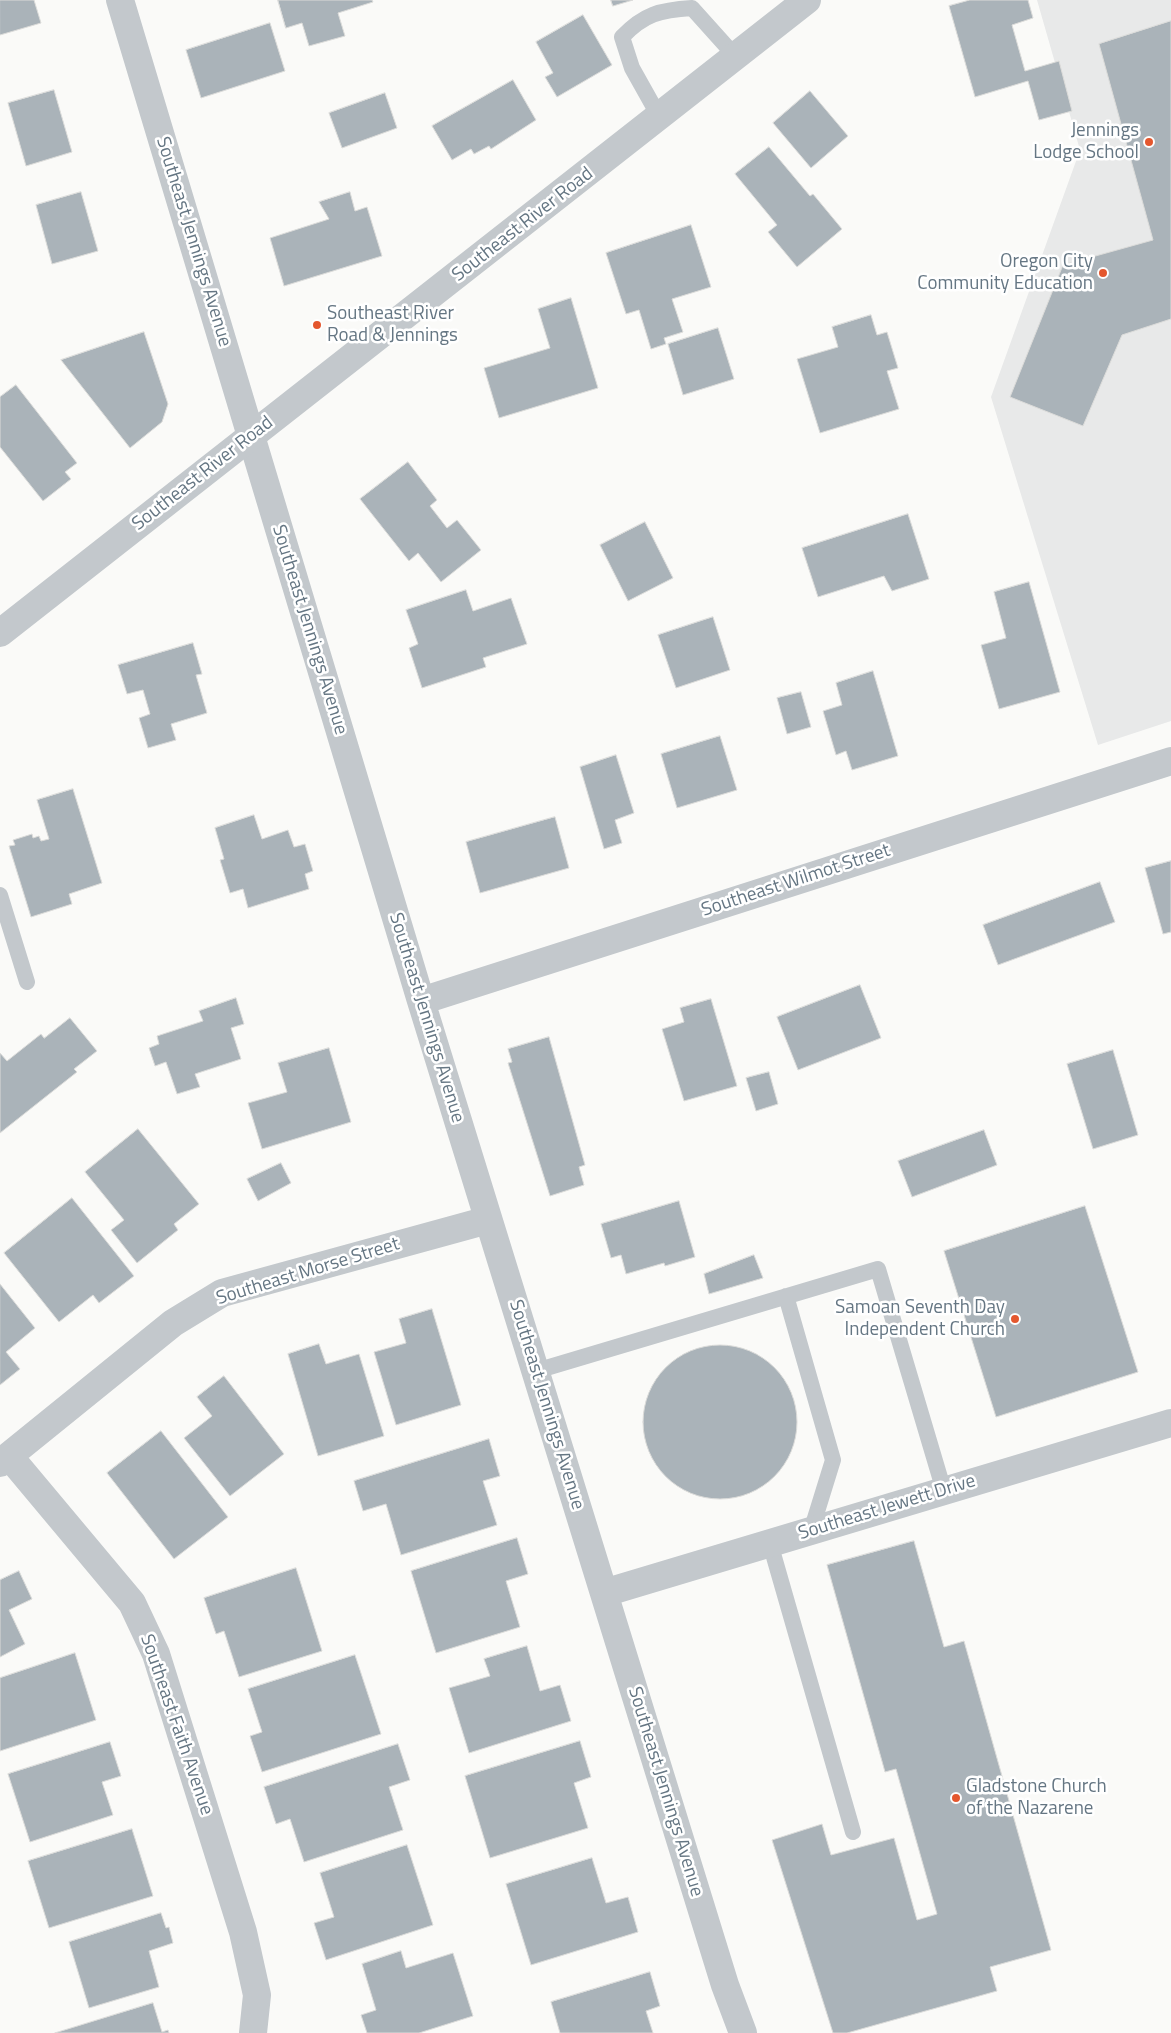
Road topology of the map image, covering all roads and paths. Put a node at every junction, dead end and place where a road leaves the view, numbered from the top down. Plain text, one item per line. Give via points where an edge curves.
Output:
1 (120, 0) edge
2 (807, 0) edge
3 (736, 57) junction
4 (660, 118) junction
5 (251, 436) junction
6 (0, 633) edge
7 (1171, 761) edge
8 (0, 895) edge
9 (27, 982) dead end
10 (421, 1001) junction
11 (488, 1220) junction
12 (786, 1296) junction
13 (536, 1371) junction
14 (1171, 1423) edge
15 (4, 1460) edge
16 (944, 1491) junction
17 (811, 1531) junction
18 (770, 1543) junction
19 (604, 1592) junction
20 (853, 1832) dead end
21 (253, 2033) edge
22 (743, 2033) edge

1 - 5 street, Southeast Jennings Avenue
2 - 3 street, Southeast River Road
3 - 4 street, Southeast River Road
3 - 4 lane via 692,8 663,9 634,25 622,37 632,68
4 - 5 street, Southeast River Road
5 - 6 street, Southeast River Road
5 - 10 street, Southeast Jennings Avenue
7 - 10 street, Southeast Wilmot Street
8 - 9 lane
10 - 11 street, Southeast Jennings Avenue
11 - 13 street, Southeast Jennings Avenue
11 - 15 street, Southeast Morse Street via 222,1294 173,1322
12 - 13 lane
12 - 16 lane via 878,1269
12 - 17 lane via 833,1460
13 - 19 street, Southeast Jennings Avenue
14 - 16 street, Southeast Jewett Drive
15 - 21 street, Southeast Faith Avenue via 132,1603 156,1654 244,1932 257,1995
16 - 17 street, Southeast Jewett Drive
17 - 18 street, Southeast Jewett Drive
18 - 19 street, Southeast Jewett Drive
18 - 20 lane
19 - 22 street, Southeast Jennings Avenue via 725,1985

